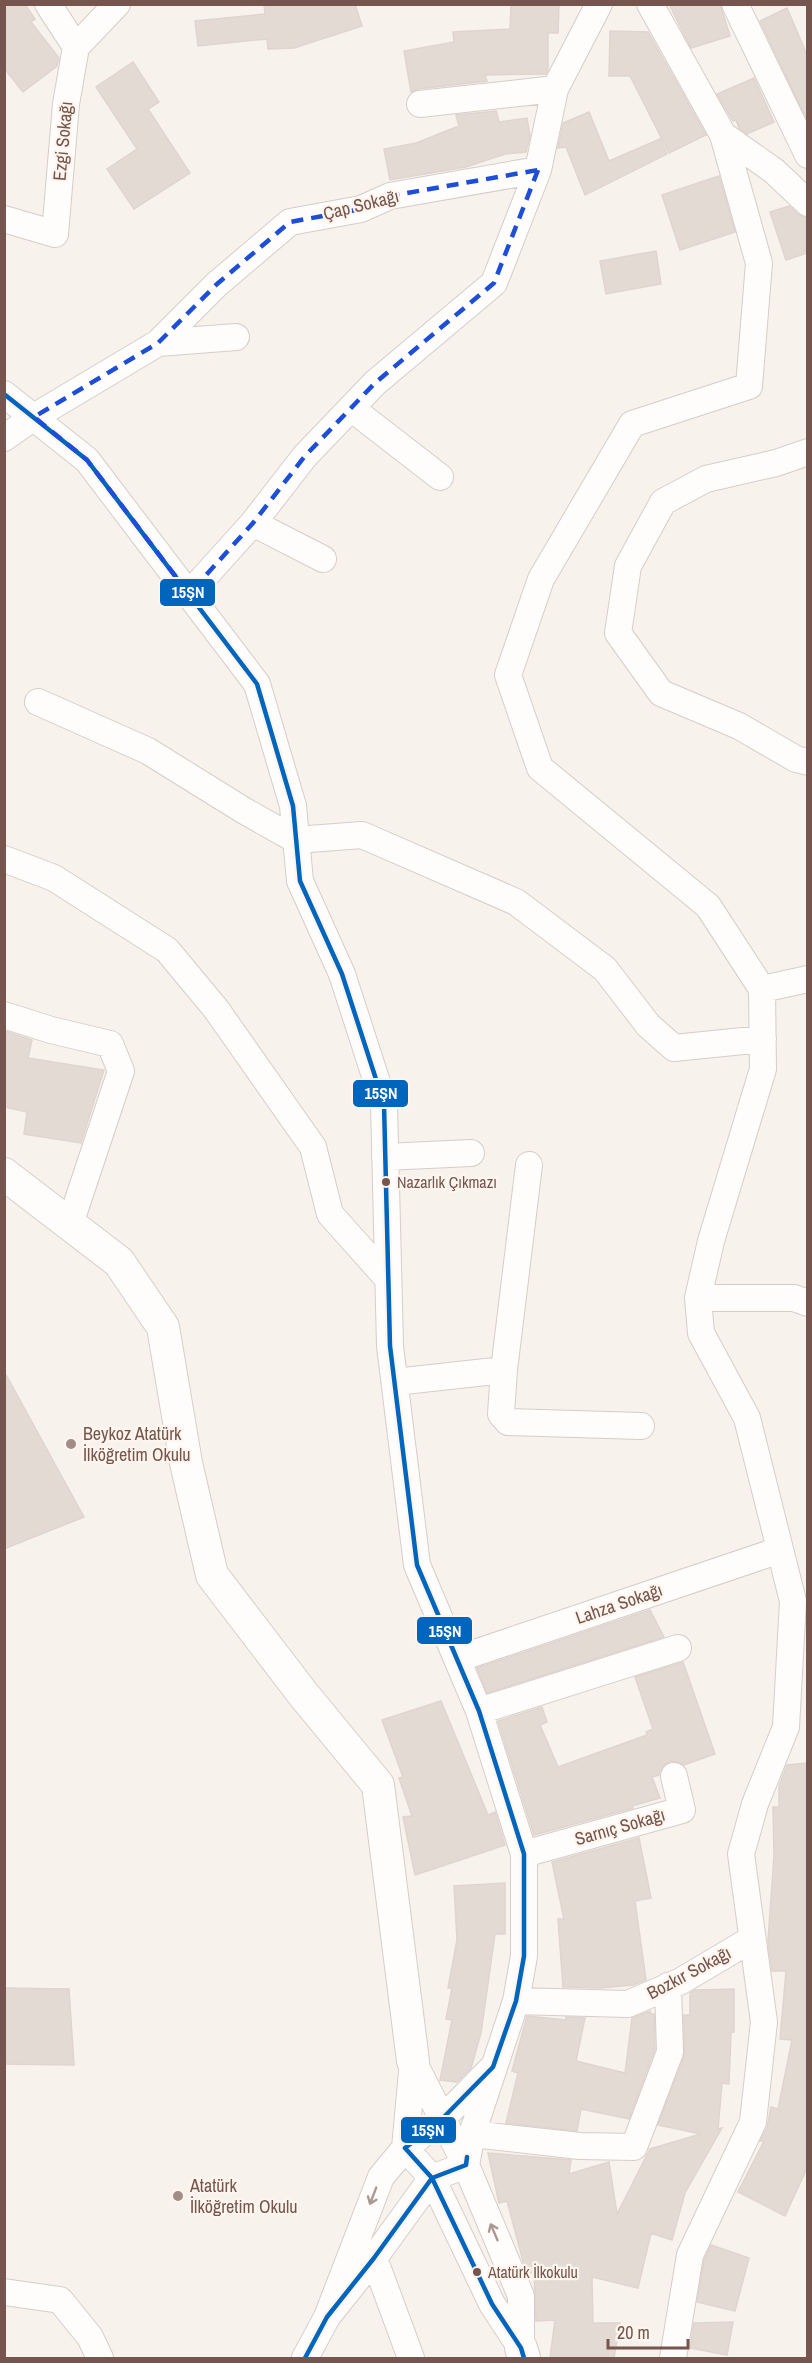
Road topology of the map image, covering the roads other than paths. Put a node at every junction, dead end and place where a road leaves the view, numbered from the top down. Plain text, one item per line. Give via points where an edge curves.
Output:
1 (48, 4) edge
2 (117, 4) edge
3 (599, 4) edge
4 (650, 4) edge
5 (735, 4) edge
6 (76, 47) junction
7 (555, 89) junction
8 (420, 104) dead end
9 (723, 135) junction
10 (807, 155) edge
11 (538, 170) junction
12 (807, 203) edge
13 (4, 219) edge
14 (236, 337) dead end
15 (158, 343) junction
16 (4, 393) edge
17 (351, 408) junction
18 (33, 417) junction
19 (4, 438) edge
20 (807, 452) edge
21 (440, 477) dead end
22 (253, 524) junction
23 (323, 559) dead end
24 (189, 594) junction
25 (38, 702) dead end
26 (807, 762) edge
27 (296, 840) junction
28 (4, 860) edge
29 (807, 979) edge
30 (762, 988) junction
31 (4, 1016) edge
32 (763, 1039) junction
33 (471, 1153) dead end
34 (385, 1157) junction
35 (529, 1165) dead end
36 (4, 1174) edge
37 (70, 1224) junction
38 (388, 1279) junction
39 (698, 1298) junction
40 (807, 1304) edge
41 (504, 1370) junction
42 (394, 1382) junction
43 (641, 1426) dead end
44 (780, 1550) junction
45 (678, 1648) dead end
46 (457, 1659) junction
47 (479, 1711) junction
48 (674, 1776) dead end
49 (524, 1854) junction
50 (752, 1939) junction
51 (668, 1986) junction
52 (516, 2001) junction
53 (413, 2061) junction
54 (493, 2067) junction
55 (441, 2120) junction
56 (472, 2134) junction
57 (405, 2148) junction
58 (466, 2165) junction
59 (432, 2178) junction
60 (374, 2258) junction
61 (4, 2292) edge
62 (327, 2317) junction
63 (522, 2353) edge
64 (100, 2358) edge
65 (305, 2358) edge
66 (411, 2358) edge
67 (673, 2358) edge

1 - 6 street
2 - 6 street
3 - 7 street
4 - 9 street
5 - 10 street
6 - 13 street, Ezgi Sokağı via 66,104 55,234
7 - 8 street
7 - 11 street
9 - 12 street via 774,171
9 - 30 street via 759,262 749,386 632,424 541,579 508,675 540,768 708,906
11 - 15 street, Çap Sokağı via 390,196 361,209 290,222 217,284
11 - 17 street via 494,283 375,383
14 - 15 street, Çap Sokağı
15 - 18 street, Çap Sokağı
16 - 18 street
17 - 21 street
17 - 22 street via 305,456
18 - 19 street, Çap Sokağı
18 - 24 street via 87,460
20 - 26 street via 706,478 663,502 628,566 618,633 661,693 739,726
22 - 23 street
22 - 24 street
24 - 27 street via 257,684 294,806
25 - 27 street via 148,751
27 - 32 street via 362,835 516,902 605,969 648,1025 674,1048
27 - 34 street via 300,880 342,974 384,1104
28 - 38 street via 54,878 167,950 216,1009 314,1147 330,1214
29 - 30 street
30 - 32 street
31 - 37 street via 110,1044 121,1071
32 - 39 street via 763,1069 711,1241
33 - 34 street
34 - 38 street
35 - 41 street
36 - 37 street
37 - 53 street via 119,1263 163,1327 186,1463 212,1575 378,1785
38 - 42 street
39 - 40 street via 794,1298
39 - 44 street via 701,1333 747,1418
41 - 42 street
41 - 43 street via 501,1414 508,1422
42 - 46 street via 417,1565
44 - 46 street, Lahza Sokağı
44 - 50 street via 793,1601 786,1727 755,1804 741,1854
45 - 47 street
46 - 47 street
47 - 49 street
48 - 49 street, Sarnıç Sokağı via 682,1810
49 - 52 street via 524,1956
50 - 51 street, Bozkır Sokağı
50 - 67 street via 764,2022 753,2122 690,2254
51 - 52 street, Bozkır Sokağı via 628,2004
51 - 56 street via 670,2052 634,2146 580,2146
52 - 54 street
53 - 55 street
53 - 57 street
54 - 55 street
54 - 56 street
55 - 57 street
55 - 58 street
56 - 58 street
57 - 59 street
57 -> 62 street via 381,2177
58 - 59 street
63 -> 58 street via 521,2296
59 - 60 street
59 - 63 street via 492,2304
60 - 62 street
60 - 66 street
61 - 64 street via 60,2300 90,2337
62 - 65 street

